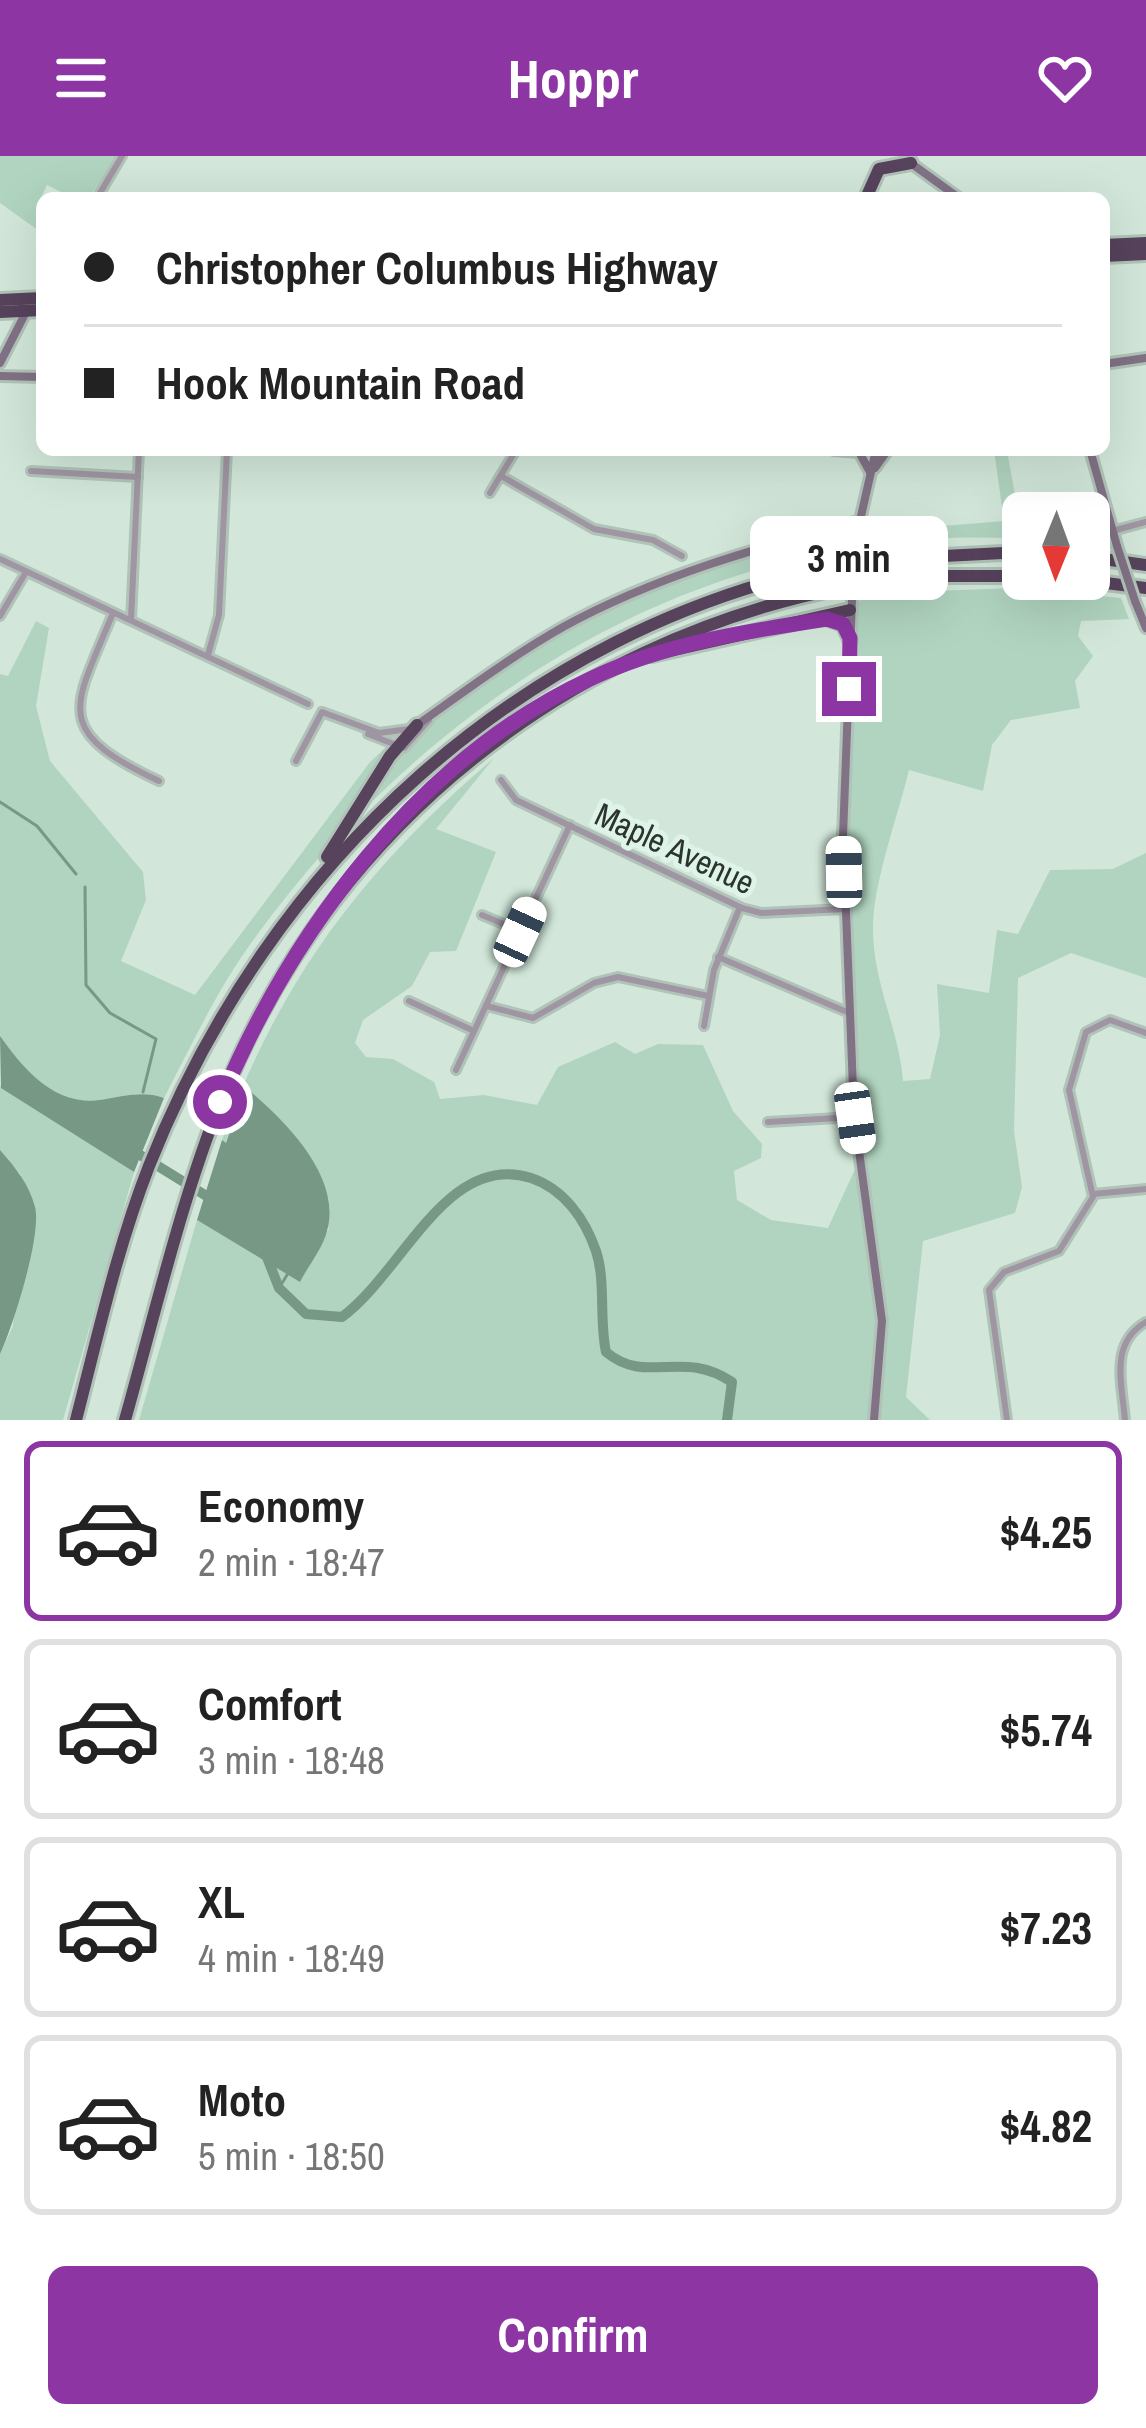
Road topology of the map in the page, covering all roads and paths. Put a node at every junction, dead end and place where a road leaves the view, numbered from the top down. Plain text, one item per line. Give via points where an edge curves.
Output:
1 (122, 156) edge
2 (906, 159) edge
3 (101, 192) edge
4 (869, 192) edge
5 (951, 192) edge
6 (1146, 243) edge
7 (1110, 245) edge
8 (1146, 254) edge
9 (1110, 256) edge
10 (0, 300) edge
11 (31, 306) edge
12 (0, 312) edge
13 (1146, 358) edge
14 (0, 363) edge
15 (1110, 363) edge
16 (0, 376) edge
17 (36, 377) edge
18 (140, 456) edge
19 (227, 456) edge
20 (513, 456) edge
21 (863, 456) edge
22 (875, 456) edge
23 (884, 456) edge
24 (1092, 456) edge
25 (31, 471) dead end
26 (871, 474) junction
27 (501, 476) junction
28 (138, 477) junction
29 (490, 493) dead end
30 (858, 521) junction
31 (1146, 522) edge
32 (1112, 531) junction
33 (829, 532) junction
34 (855, 538) junction
35 (1002, 553) edge
36 (682, 556) dead end
37 (0, 559) edge
38 (1110, 560) edge
39 (1146, 565) edge
40 (26, 572) junction
41 (1002, 576) edge
42 (1110, 584) edge
43 (1146, 588) edge
44 (850, 610) junction
45 (113, 613) junction
46 (0, 616) edge
47 (827, 619) junction
48 (131, 621) junction
49 (1146, 628) edge
50 (850, 638) junction
51 (207, 656) junction
52 (589, 679) junction
53 (308, 704) dead end
54 (441, 708) junction
55 (356, 725) junction
56 (417, 725) junction
57 (396, 748) junction
58 (296, 761) dead end
59 (501, 780) dead end
60 (159, 781) dead end
61 (570, 825) junction
62 (740, 907) junction
63 (845, 908) junction
64 (482, 915) dead end
65 (520, 932) junction
66 (269, 943) junction
67 (718, 957) junction
68 (708, 995) junction
69 (409, 1001) dead end
70 (486, 1006) junction
71 (848, 1012) junction
72 (704, 1026) dead end
73 (474, 1031) junction
74 (1146, 1033) edge
75 (457, 1070) dead end
76 (855, 1118) junction
77 (768, 1121) dead end
78 (1146, 1189) edge
79 (1093, 1194) junction
80 (1146, 1322) edge
81 (76, 1420) edge
82 (124, 1420) edge
83 (874, 1420) edge
84 (1007, 1420) edge
85 (1125, 1420) edge

1 - 3 street
2 - 4 highway via 879,170
2 - 5 main road
6 - 7 highway
8 - 9 highway
10 - 11 highway
11 - 12 highway
11 - 14 main road
13 - 15 main road
16 - 17 main road
18 - 28 street
19 - 51 street via 219,615
20 - 27 street
21 - 26 main road
22 - 26 main road
23 - 26 main road
24 - 32 main road
25 - 28 street
26 - 30 main road
27 - 29 street
27 - 36 street via 594,529 653,540
28 - 48 street
30 - 33 main road
30 - 34 main road
31 - 32 street
32 - 49 main road, bridge
33 - 34 main road
33 - 54 main road via 745,551 628,595 536,643
34 - 44 main road
35 - 66 highway, bridge via 842,564 749,586 598,648 518,695 390,800
37 - 40 street
38 - 39 highway
40 - 45 street
40 - 46 street
41 - 52 highway, bridge via 840,588 713,622
42 - 43 highway
44 - 47 highway
44 - 50 main road
45 - 48 street
45 - 60 street via 79,691 81,720 106,753
47 - 50 highway via 843,624
47 - 52 highway via 675,648
48 - 51 street
50 - 63 main road
51 - 53 street
52 - 82 highway via 458,770 360,867 280,979 211,1129
54 - 56 main road
54 - 57 street via 411,743
55 - 56 street via 387,734
55 - 57 street
55 - 58 street via 319,713
56 - 57 highway
57 - 66 highway
59 - 61 street, Maple Avenue via 516,800
61 - 62 street, Maple Avenue
61 - 65 street
62 - 63 street, Maple Avenue
62 - 67 street
63 - 71 main road
64 - 65 street
65 - 70 street
66 - 81 highway via 176,1104 141,1187
67 - 68 street
67 - 71 street
68 - 70 street via 618,977 533,1018
68 - 72 street
69 - 73 street
70 - 73 street
71 - 76 main road
73 - 75 street
74 - 79 street via 1101,1021 1085,1032 1077,1053 1069,1090
76 - 77 street
76 - 83 main road via 881,1308
78 - 79 street
79 - 84 street via 1059,1251 1004,1272 989,1290
80 - 85 street via 1120,1352

